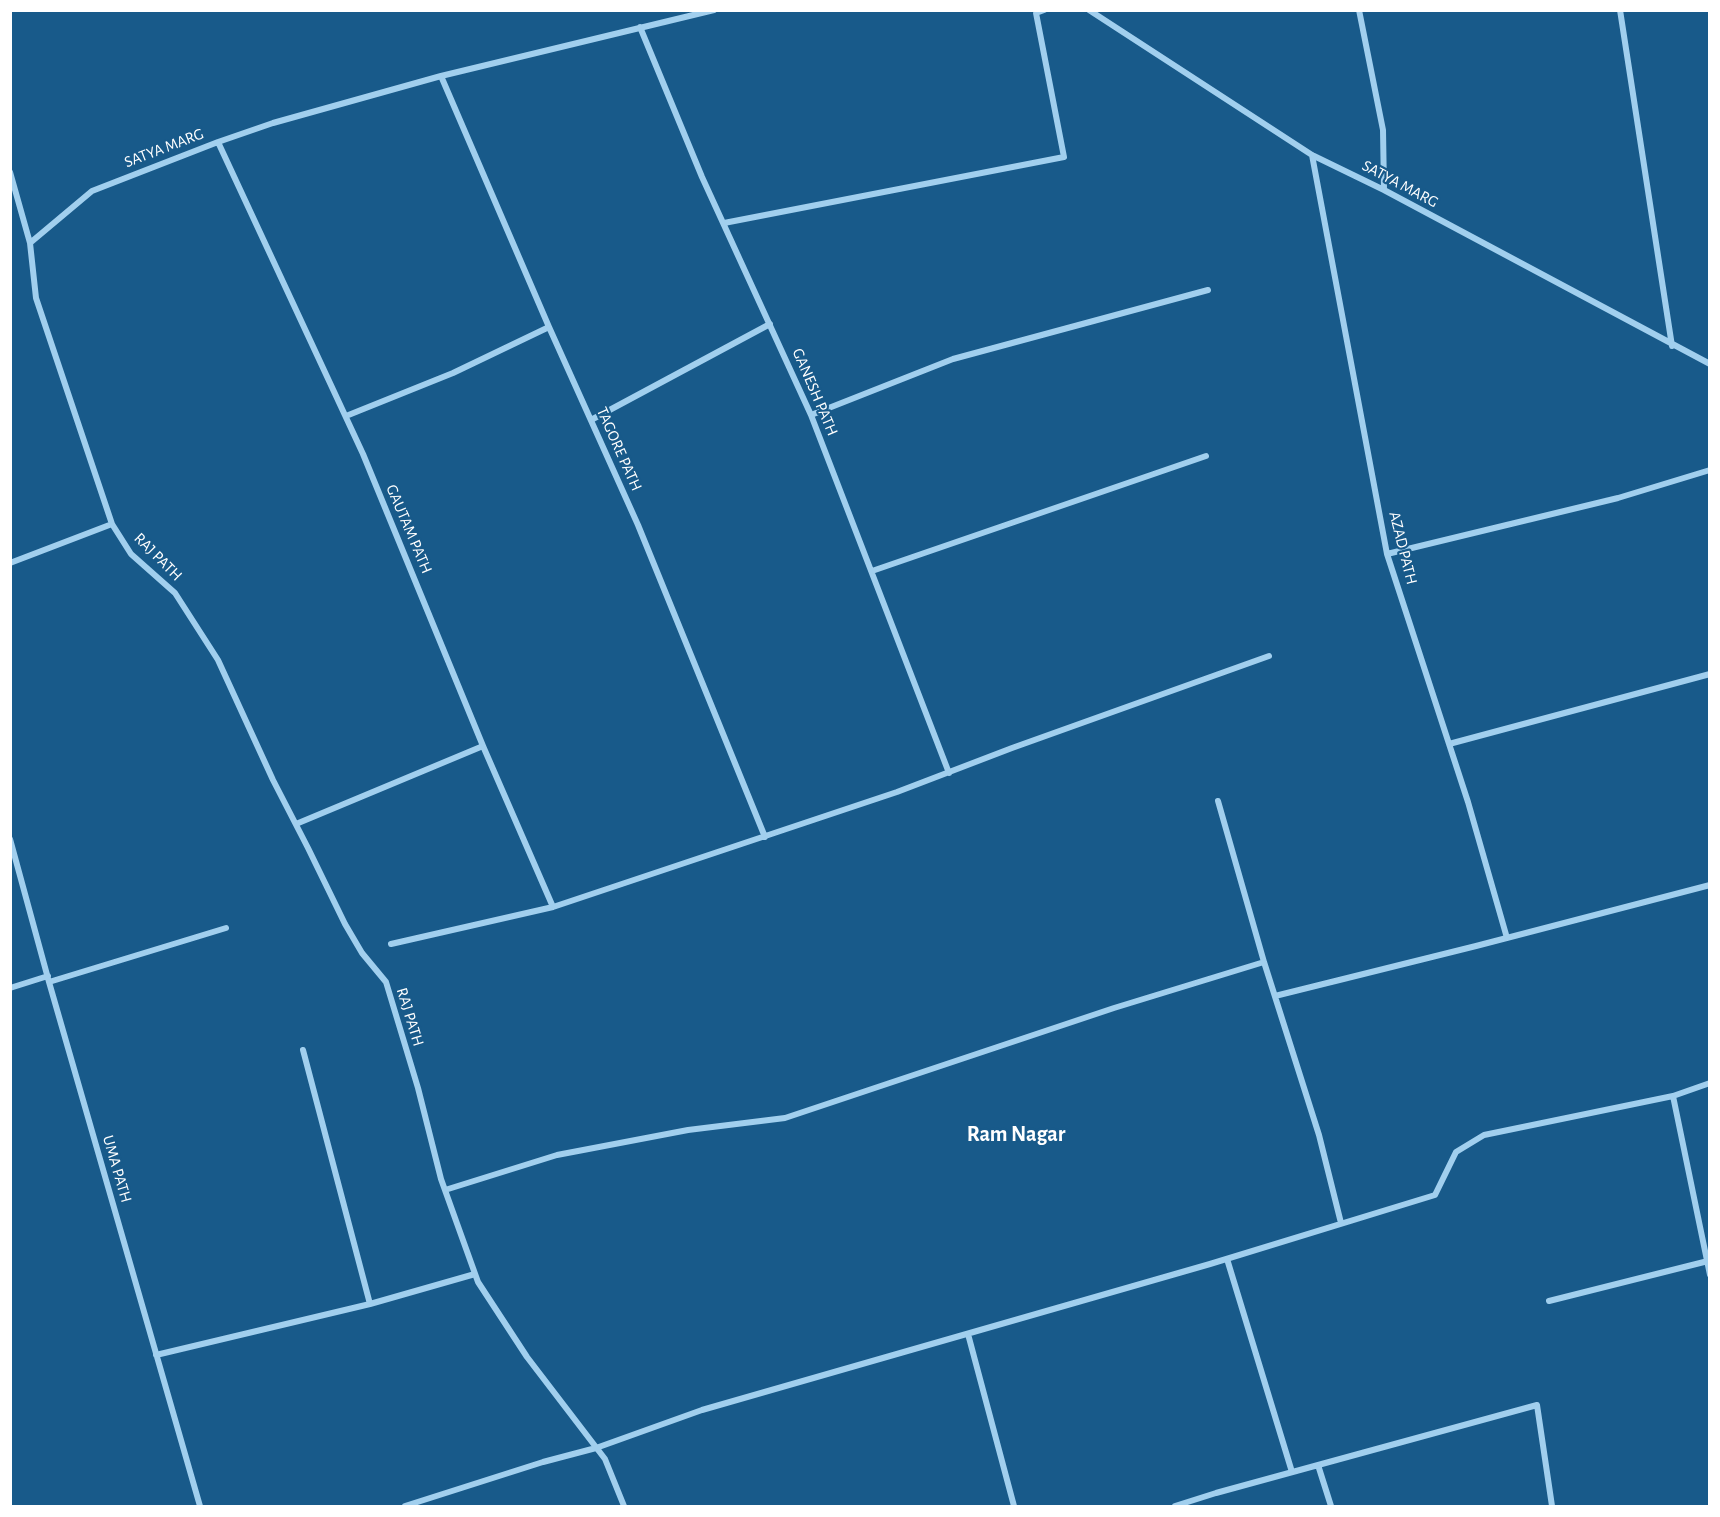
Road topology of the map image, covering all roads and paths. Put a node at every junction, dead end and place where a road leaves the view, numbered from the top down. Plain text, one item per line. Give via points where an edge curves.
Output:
1 (714, 10) edge
2 (1044, 10) edge
3 (1089, 10) edge
4 (1359, 10) edge
5 (1620, 10) edge
6 (640, 27) junction
7 (441, 76) junction
8 (218, 142) junction
9 (1312, 155) junction
10 (10, 172) edge
11 (1384, 190) junction
12 (724, 223) junction
13 (30, 243) junction
14 (1208, 290) dead end
15 (770, 324) junction
16 (549, 327) junction
17 (1672, 345) junction
18 (1710, 364) edge
19 (812, 415) junction
20 (346, 416) junction
21 (591, 420) junction
22 (1206, 456) dead end
23 (1710, 470) edge
24 (112, 524) junction
25 (1387, 554) junction
26 (10, 563) edge
27 (872, 571) junction
28 (1269, 656) dead end
29 (1710, 674) edge
30 (1449, 744) junction
31 (483, 746) junction
32 (949, 773) junction
33 (1218, 801) dead end
34 (296, 824) junction
35 (765, 837) junction
36 (10, 838) edge
37 (1710, 885) edge
38 (553, 907) junction
39 (226, 928) dead end
40 (1507, 938) junction
41 (391, 944) dead end
42 (1264, 962) junction
43 (49, 979) junction
44 (10, 988) edge
45 (1275, 996) junction
46 (303, 1050) dead end
47 (1710, 1083) edge
48 (1673, 1096) junction
49 (445, 1190) junction
50 (1341, 1223) junction
51 (1227, 1259) junction
52 (1708, 1261) edge
53 (475, 1274) junction
54 (1710, 1275) edge
55 (1549, 1301) dead end
56 (370, 1304) junction
57 (968, 1334) junction
58 (156, 1355) junction
59 (596, 1448) junction
60 (1318, 1465) junction
61 (1292, 1472) junction
62 (200, 1506) edge
63 (405, 1506) edge
64 (624, 1506) edge
65 (1014, 1506) edge
66 (1175, 1506) edge
67 (1330, 1506) edge
68 (1552, 1506) edge

1 - 6 street, SATYA MARG
2 - 12 street via 1036,13 1064,157
3 - 9 street, SATYA MARG
4 - 11 street via 1383,130
5 - 17 street
6 - 7 street, SATYA MARG
6 - 12 street, GANESH PATH
7 - 8 street, SATYA MARG
7 - 16 street, TAGORE PATH
8 - 13 street, SATYA MARG via 92,191
8 - 20 street, GAUTAM PATH
9 - 11 street, SATYA MARG
9 - 25 street, AZAD PATH
10 - 13 street
11 - 17 street, SATYA MARG
12 - 15 street, GANESH PATH
13 - 24 street via 36,298
14 - 19 street via 953,359
15 - 19 street, GANESH PATH
15 - 21 street
16 - 20 street via 453,373
16 - 21 street, TAGORE PATH
17 - 18 street, SATYA MARG
19 - 27 street, GANESH PATH
20 - 31 street, GAUTAM PATH
21 - 35 street, TAGORE PATH
22 - 27 street
23 - 25 street via 1618,498
24 - 26 street
24 - 34 street, RAJ PATH via 131,554 175,593 218,660
25 - 30 street, AZAD PATH
27 - 32 street, GANESH PATH
28 - 32 street
29 - 30 street
30 - 40 street, AZAD PATH
31 - 34 street
31 - 38 street, GAUTAM PATH
32 - 35 street
33 - 42 street
34 - 49 street, RAJ PATH via 345,924 386,982
35 - 38 street
36 - 43 street, UMA PATH
37 - 40 street
38 - 41 street
39 - 43 street
40 - 45 street
42 - 45 street
42 - 49 street via 785,1118 688,1130 558,1155
43 - 44 street
43 - 58 street, UMA PATH
45 - 50 street via 1319,1135
46 - 56 street
47 - 48 street
48 - 50 street via 1484,1135 1456,1152 1435,1195
48 - 52 street
49 - 53 street, RAJ PATH
50 - 51 street
51 - 57 street
51 - 61 street
52 - 54 street
52 - 55 street
53 - 56 street
53 - 59 street, RAJ PATH via 527,1357
56 - 58 street
57 - 59 street via 702,1410
57 - 65 street
58 - 62 street, UMA PATH
59 - 63 street
59 - 64 street, RAJ PATH
60 - 61 street
60 - 67 street
60 - 68 street via 1537,1406
61 - 66 street

